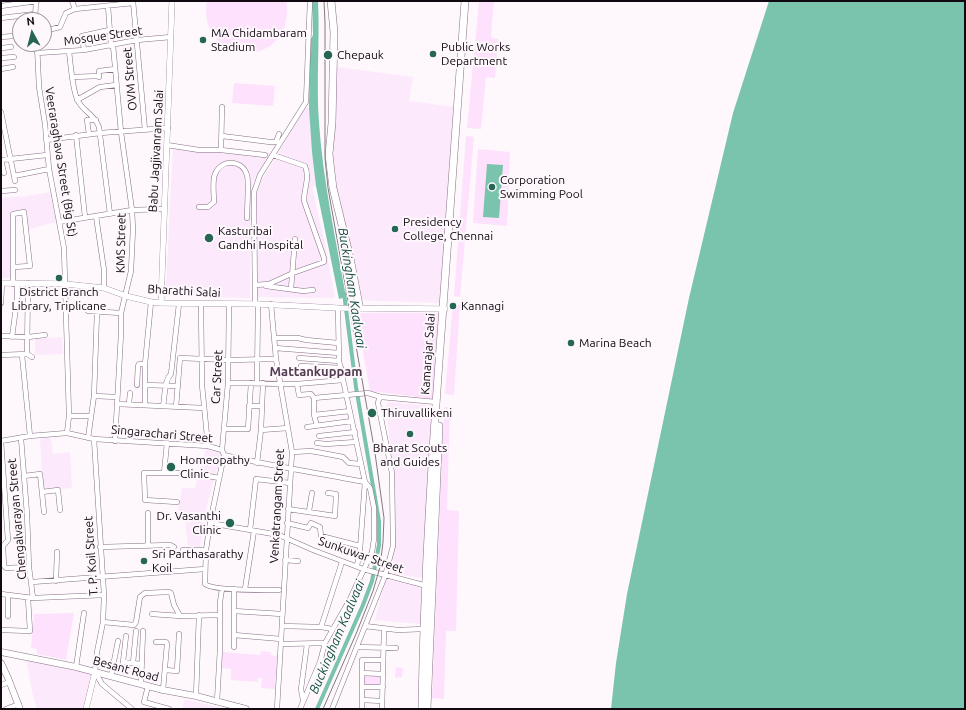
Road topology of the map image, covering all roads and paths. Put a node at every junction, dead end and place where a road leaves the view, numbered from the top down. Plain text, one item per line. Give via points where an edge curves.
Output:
1 (36, 1) edge
2 (72, 1) edge
3 (172, 1) edge
4 (310, 1) edge
5 (331, 1) edge
6 (466, 1) edge
7 (469, 1) edge
8 (133, 2) edge
9 (1, 6) edge
10 (108, 6) junction
11 (75, 9) junction
12 (35, 12) edge
13 (12, 17) edge
14 (1, 18) edge
15 (52, 29) edge
16 (109, 30) junction
17 (12, 36) edge
18 (1, 37) edge
19 (171, 37) junction
20 (137, 40) junction
21 (112, 45) junction
22 (11, 47) dead end
23 (1, 48) edge
24 (84, 50) junction
25 (69, 52) junction
26 (37, 54) joint
27 (14, 57) dead end
28 (1, 58) edge
29 (13, 67) dead end
30 (1, 69) edge
31 (115, 69) junction
32 (73, 77) junction
33 (116, 85) junction
34 (78, 100) junction
35 (222, 107) dead end
36 (1, 112) edge
37 (96, 120) junction
38 (168, 128) junction
39 (145, 130) junction
40 (100, 132) junction
41 (121, 132) junction
42 (89, 134) junction
43 (279, 134) dead end
44 (76, 135) junction
45 (222, 136) junction
46 (46, 140) junction
47 (167, 145) junction
48 (221, 150) junction
49 (47, 155) junction
50 (265, 155) dead end
51 (273, 155) junction
52 (11, 159) junction
53 (1, 160) edge
54 (49, 169) junction
55 (4, 173) dead end
56 (15, 190) dead end
57 (1, 191) edge
58 (199, 207) dead end
59 (164, 209) junction
60 (132, 210) junction
61 (110, 214) junction
62 (96, 216) junction
63 (86, 217) junction
64 (247, 218) dead end
65 (59, 222) junction
66 (295, 239) dead end
67 (14, 267) junction
68 (293, 274) junction
69 (2, 283) edge
70 (28, 283) junction
71 (15, 284) junction
72 (65, 284) junction
73 (255, 285) junction
74 (260, 286) junction
75 (104, 288) junction
76 (291, 289) junction
77 (313, 290) dead end
78 (126, 296) junction
79 (150, 302) junction
80 (1, 303) edge
81 (161, 303) junction
82 (179, 304) junction
83 (201, 304) junction
84 (229, 304) junction
85 (256, 304) junction
86 (271, 304) junction
87 (355, 306) junction
88 (66, 307) junction
89 (340, 307) junction
90 (444, 308) junction
91 (97, 312) junction
92 (121, 314) junction
93 (45, 335) dead end
94 (1, 336) edge
95 (12, 337) junction
96 (28, 337) junction
97 (274, 338) junction
98 (338, 343) junction
99 (276, 348) junction
100 (339, 353) junction
101 (1, 355) edge
102 (27, 356) junction
103 (300, 358) dead end
104 (202, 359) junction
105 (276, 359) junction
106 (229, 360) junction
107 (257, 360) junction
108 (339, 361) junction
109 (144, 364) junction
110 (301, 366) dead end
111 (341, 368) junction
112 (343, 380) junction
113 (228, 383) junction
114 (251, 383) junction
115 (257, 383) junction
116 (263, 383) junction
117 (281, 384) junction
118 (297, 384) junction
119 (137, 385) dead end
120 (145, 385) junction
121 (166, 386) junction
122 (178, 386) junction
123 (130, 393) dead end
124 (94, 396) junction
125 (346, 396) junction
126 (117, 397) junction
127 (381, 397) junction
128 (314, 398) junction
129 (436, 402) junction
130 (117, 404) junction
131 (129, 404) junction
132 (145, 405) junction
133 (163, 406) junction
134 (249, 406) junction
135 (262, 406) junction
136 (176, 407) junction
137 (204, 408) junction
138 (350, 411) junction
139 (314, 415) junction
140 (68, 416) junction
141 (92, 416) junction
142 (352, 421) junction
143 (317, 426) junction
144 (307, 427) dead end
145 (288, 428) junction
146 (224, 429) junction
147 (261, 430) junction
148 (355, 432) junction
149 (67, 433) junction
150 (30, 436) junction
151 (319, 436) dead end
152 (21, 438) junction
153 (88, 438) junction
154 (94, 439) junction
155 (1, 441) edge
156 (115, 441) junction
157 (356, 442) junction
158 (167, 443) junction
159 (317, 443) dead end
160 (208, 446) junction
161 (292, 452) junction
162 (223, 453) junction
163 (257, 463) junction
164 (361, 464) junction
165 (291, 469) junction
166 (164, 472) junction
167 (24, 476) junction
168 (219, 478) junction
169 (365, 482) junction
170 (290, 484) junction
171 (42, 492) junction
172 (312, 493) dead end
173 (328, 493) dead end
174 (176, 502) dead end
175 (288, 509) junction
176 (60, 510) dead end
177 (309, 511) junction
178 (44, 512) dead end
179 (148, 513) dead end
180 (210, 523) junction
181 (287, 523) junction
182 (252, 530) junction
183 (286, 538) junction
184 (3, 543) edge
185 (148, 546) junction
186 (360, 546) junction
187 (100, 547) junction
188 (174, 547) dead end
189 (183, 550) dead end
190 (206, 550) junction
191 (57, 552) dead end
192 (285, 560) junction
193 (298, 561) dead end
194 (342, 562) junction
195 (357, 566) junction
196 (29, 567) junction
197 (205, 569) junction
198 (364, 569) junction
199 (384, 575) junction
200 (102, 577) junction
201 (56, 581) junction
202 (32, 582) junction
203 (429, 586) junction
204 (222, 589) junction
205 (234, 589) junction
206 (245, 589) junction
207 (279, 590) dead end
208 (1, 594) edge
209 (8, 595) junction
210 (104, 595) junction
211 (31, 598) junction
212 (234, 611) junction
213 (84, 613) dead end
214 (152, 614) dead end
215 (282, 614) junction
216 (199, 615) junction
217 (220, 615) junction
218 (8, 616) dead end
219 (180, 616) junction
220 (103, 622) junction
221 (282, 626) junction
222 (366, 626) junction
223 (322, 627) junction
224 (384, 628) junction
225 (332, 629) junction
226 (424, 629) junction
227 (1, 630) edge
228 (142, 630) dead end
229 (136, 631) dead end
230 (179, 634) dead end
231 (234, 635) junction
232 (126, 636) dead end
233 (118, 641) dead end
234 (156, 642) dead end
235 (281, 642) junction
236 (306, 644) junction
237 (325, 644) junction
238 (234, 647) dead end
239 (357, 647) junction
240 (384, 648) junction
241 (396, 648) dead end
242 (1, 652) edge
243 (383, 660) junction
244 (133, 663) junction
245 (1, 664) edge
246 (141, 664) junction
247 (76, 667) junction
248 (165, 670) junction
249 (95, 672) junction
250 (362, 673) junction
251 (383, 674) junction
252 (111, 676) junction
253 (10, 682) junction
254 (141, 684) junction
255 (1, 685) edge
256 (148, 686) junction
257 (362, 687) junction
258 (383, 687) junction
259 (163, 690) junction
260 (196, 696) junction
261 (303, 700) junction
262 (362, 700) junction
263 (382, 701) junction
264 (217, 702) junction
265 (19, 707) edge
266 (6, 709) edge
267 (86, 709) edge
268 (132, 709) edge
269 (169, 709) edge
270 (246, 709) edge
271 (277, 709) edge
272 (300, 709) edge
273 (332, 709) edge
274 (362, 709) edge
275 (382, 709) edge
276 (422, 709) edge
277 (427, 709) edge

1 - 9 street
1 - 12 street
2 - 11 street
3 - 19 street, Babu Jagjivanram Salai
4 - 51 street via 306,102
5 - 87 main road via 334,38 329,154 333,188 350,258
6 - 90 main road, Kamarajar Salai
7 - 90 main road, Kamarajar Salai
8 - 10 street
8 - 20 street, OVM Street
10 - 11 street
10 - 16 street, KMS Street
11 - 15 street via 66,13 60,27
13 - 14 street
16 - 21 street, KMS Street
16 - 24 street via 82,36
17 - 18 street
19 - 20 street, Mosque Street
19 - 38 street, Babu Jagjivanram Salai
20 - 21 street, Mosque Street
20 - 39 street, OVM Street
21 - 24 street, Mosque Street
21 - 31 street, KMS Street
22 - 23 street
24 - 25 street, Mosque Street
25 - 26 street, Mosque Street
25 - 32 street
26 - 46 street, Veeraraghava Street (Big St)
27 - 28 street
29 - 30 street
31 - 32 street via 99,71 99,77
31 - 33 street, KMS Street
32 - 34 street
33 - 34 street via 100,87
33 - 41 street, KMS Street
34 - 37 street
35 - 45 street
36 - 52 street
37 - 40 street
37 - 42 street via 87,120
38 - 39 street
38 - 47 street, Babu Jagjivanram Salai
39 - 41 street
40 - 41 street
40 - 42 street
40 - 61 street
41 - 60 street, KMS Street
42 - 44 street
43 - 45 street via 276,142
44 - 46 street
44 - 63 street
45 - 48 street
46 - 49 street, Veeraraghava Street (Big St)
47 - 48 street via 198,150
47 - 59 street, Babu Jagjivanram Salai
48 - 50 street
49 - 52 street
49 - 54 street, Veeraraghava Street (Big St)
51 - 68 street via 305,166 308,174 304,201 324,258 324,262
51 - 73 street via 254,192
52 - 53 street
52 - 54 street via 14,178
53 - 55 street
54 - 65 street, Veeraraghava Street (Big St)
56 - 57 street
58 - 64 street via 208,207 214,202 214,177 217,169 223,165 239,164 248,176
59 - 60 street
59 - 81 street, Babu Jagjivanram Salai
60 - 61 street
60 - 78 street, KMS Street via 131,271
61 - 62 street
62 - 63 street
62 - 75 street
63 - 65 street
65 - 72 street, Veeraraghava Street (Big St) via 64,248
66 - 68 street
67 - 67 street via 13,214 24,212 30,266
67 - 71 street
68 - 74 street
68 - 76 street
69 - 71 street, Bharathi Salai
69 - 80 street
70 - 71 street, Bharathi Salai
70 - 72 street, Bharathi Salai
70 - 96 street
71 - 95 street via 17,300
72 - 75 street, Bharathi Salai
72 - 88 street, Veeraraghava Street (Big St)
73 - 74 street
73 - 85 street
74 - 76 street
75 - 78 street, Bharathi Salai
76 - 77 street
78 - 79 street, Bharathi Salai
78 - 92 street, KMS Street
79 - 81 street, Bharathi Salai
79 - 109 street
81 - 82 street, Bharathi Salai
82 - 83 street, Bharathi Salai
82 - 121 street via 171,374
83 - 84 street, Bharathi Salai
83 - 104 street
84 - 85 street, Bharathi Salai
84 - 106 street, Car Street
85 - 86 street, Bharathi Salai
85 - 107 street
86 - 89 street, Bharathi Salai
86 - 97 street, Venkatrangam Street
87 - 89 street, Bharathi Salai
87 - 90 street, Bharathi Salai
88 - 91 street via 85,307
88 - 140 street, Veeraraghava Street (Big St)
89 - 98 street
90 - 129 main road, Kamarajar Salai
90 - 203 main road, Kamarajar Salai
91 - 92 street
91 - 124 street
92 - 126 street, KMS Street
93 - 96 street
94 - 95 street
95 - 96 street
96 - 102 street
97 - 98 street
97 - 99 street, Venkatrangam Street
98 - 100 street
99 - 100 street
99 - 105 street, Venkatrangam Street
100 - 108 street
101 - 102 street
102 - 150 street
103 - 108 street
104 - 106 street
104 - 122 street via 180,358
104 - 137 street
105 - 107 street
105 - 117 street, Venkatrangam Street
106 - 107 street
106 - 113 street, Car Street
107 - 115 street
108 - 111 street
109 - 119 street via 138,366
109 - 120 street
110 - 111 street
111 - 112 street
112 - 118 street
112 - 125 street
113 - 114 street
113 - 146 street, Car Street
114 - 115 street
114 - 134 street
115 - 116 street
116 - 117 street
116 - 135 street
117 - 118 street
117 - 145 street, Venkatrangam Street
118 - 128 street via 299,395 311,394
120 - 121 street
120 - 132 street
121 - 122 street
121 - 133 street
122 - 136 street
123 - 131 street
124 - 126 street
124 - 141 street
125 - 127 street via 368,393
125 - 128 street
125 - 138 street
126 - 130 street, KMS Street
127 - 129 street
127 - 199 street via 378,403 392,473 393,505 393,546
128 - 139 street
129 - 203 main road, Kamarajar Salai
130 - 131 street
130 - 156 street, KMS Street
131 - 132 street
132 - 133 street
133 - 136 street
134 - 135 street
134 - 146 street via 248,429
135 - 147 street
136 - 137 street
137 - 160 street
138 - 139 street
138 - 142 street
139 - 143 street
140 - 141 street
140 - 149 street, Veeraraghava Street (Big St)
141 - 153 street
142 - 143 street
142 - 148 street
143 - 144 street
145 - 147 street
145 - 161 street, Venkatrangam Street
146 - 162 street, Car Street
147 - 163 street
148 - 151 street
148 - 157 street
149 - 150 street, Singarachari Street
149 - 153 street, Singarachari Street
150 - 152 street, Singarachari Street
152 - 155 street, Singarachari Street
152 - 167 street, Chengalvarayan Street
153 - 154 street, Singarachari Street
154 - 156 street, Singarachari Street
154 - 187 street, T. P. Koil Street
155 - 184 street via 8,540
156 - 158 street, Singarachari Street
157 - 159 street
157 - 164 street
158 - 160 street, Singarachari Street
158 - 166 street
160 - 162 street, Singarachari Street
161 - 164 street via 311,451 343,457 349,463
161 - 165 street, Venkatrangam Street
162 - 163 street, Singarachari Street
162 - 168 street, Car Street
163 - 165 street, Singarachari Street
164 - 169 street
165 - 169 street, Singarachari Street
165 - 170 street, Venkatrangam Street
166 - 168 street via 192,473
166 - 174 street via 144,473 145,500
167 - 171 street via 40,474
167 - 196 street, Chengalvarayan Street
168 - 180 street, Car Street
169 - 186 street
169 - 198 street via 370,488 374,508 374,539 372,552
170 - 175 street, Venkatrangam Street
170 - 182 street via 256,480
171 - 176 street via 58,490
171 - 178 street
172 - 177 street
173 - 177 street via 336,494 335,516
175 - 177 street
175 - 181 street, Venkatrangam Street
179 - 185 street
180 - 182 street, Sunkuwar Street
180 - 190 street, Car Street
181 - 183 street, Venkatrangam Street
181 - 186 street via 308,528 311,523 320,527 321,536
182 - 183 street, Sunkuwar Street
182 - 206 street
183 - 192 street, Venkatrangam Street
183 - 194 street, Sunkuwar Street
184 - 196 street via 4,568
185 - 187 street
185 - 188 street
186 - 195 street
187 - 200 street, T. P. Koil Street
189 - 190 street
190 - 197 street, Car Street
191 - 201 street
192 - 193 street
192 - 215 street, Venkatrangam Street
194 - 195 street, Sunkuwar Street
194 - 223 street
195 - 198 street, Sunkuwar Street
196 - 202 street, Chengalvarayan Street
197 - 200 street
197 - 204 street, Car Street via 206,586
198 - 199 street, Sunkuwar Street
198 - 225 street via 350,600
199 - 203 street, Sunkuwar Street
199 - 222 street
200 - 201 street
200 - 210 street, T. P. Koil Street
201 - 202 street
202 - 211 street, Chengalvarayan Street
203 - 226 main road, Kamarajar Salai
203 - 277 main road, Kamarajar Salai
204 - 205 street
204 - 217 street
205 - 206 street
205 - 212 street
206 - 207 street
208 - 209 street
209 - 211 street
209 - 218 street
210 - 211 street
210 - 220 street, T. P. Koil Street
211 - 227 street, Chengalvarayan Street via 30,631
212 - 215 street
212 - 231 street
213 - 247 street
214 - 219 street
215 - 221 street, Venkatrangam Street
216 - 217 street
216 - 219 street
216 - 260 street
217 - 264 street
219 - 220 street via 171,593 145,593 140,597 134,625
220 - 249 street, T. P. Koil Street
221 - 223 street
221 - 235 street, Venkatrangam Street
222 - 224 street
222 - 239 street
223 - 225 street
224 - 226 street
224 - 240 street
225 - 237 street
226 - 276 main road, Kamarajar Salai
228 - 246 street
229 - 244 street
230 - 248 street via 177,671
231 - 235 street
231 - 238 street
232 - 244 street via 123,662
233 - 252 street
234 - 248 street via 167,644
235 - 236 street
235 - 271 street, Venkatrangam Street
236 - 237 street
236 - 261 street via 301,689
237 - 261 street
239 - 240 street
239 - 273 street
240 - 241 street
240 - 243 street
242 - 247 main road, Besant Road
243 - 250 street via 362,660
243 - 251 street
244 - 246 street
245 - 253 main road
246 - 254 street
247 - 249 main road, Besant Road
248 - 259 street
249 - 252 main road, Besant Road
249 - 267 street
249 - 268 street via 102,684
250 - 251 street
250 - 257 street
251 - 258 street
252 - 254 main road, Besant Road
253 - 255 street
253 - 265 main road
254 - 256 main road, Besant Road
256 - 259 main road, Besant Road
256 - 269 street via 144,702
257 - 258 street
257 - 262 street
258 - 263 street
259 - 260 main road, Besant Road
260 - 264 main road, Besant Road
261 - 272 street
262 - 263 street
262 - 274 street
263 - 275 street
264 - 270 main road, Besant Road
265 - 266 street

